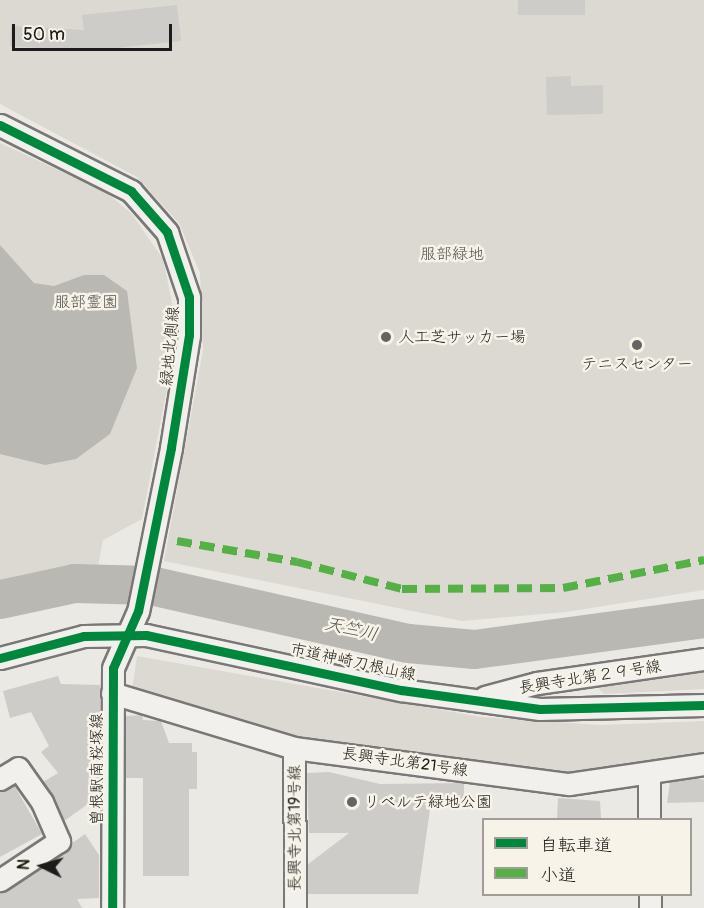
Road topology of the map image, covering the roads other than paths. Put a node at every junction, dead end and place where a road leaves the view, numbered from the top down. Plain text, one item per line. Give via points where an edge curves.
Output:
1 (0, 125) edge
2 (128, 634) junction
3 (0, 658) edge
4 (704, 659) edge
5 (112, 693) junction
6 (476, 699) junction
7 (704, 705) edge
8 (294, 748) junction
9 (704, 764) edge
10 (649, 773) junction
11 (0, 780) edge
12 (649, 818) edge
13 (0, 880) edge
14 (112, 908) edge
15 (296, 908) edge

1 - 2 street, 緑地北側線 via 131,191 162,224 182,265 189,335 138,611
2 - 3 street, 市道神崎刀根山線 via 66,639
2 - 5 street, 曽根駅南桜塚線 via 113,668
2 - 6 street, 市道神崎刀根山線 via 176,638 367,683
4 - 6 street, 長興寺北第２９号線 via 537,683
5 - 8 street, 長興寺北第21号線
5 - 14 street, 曽根駅南桜塚線
6 - 7 street, 市道神崎刀根山線 via 540,709
8 - 10 street, 長興寺北第21号線 via 569,784
8 - 15 street, 長興寺北第19号線
9 - 10 street, 長興寺北第21号線
10 - 12 street
11 - 13 street via 18,768 42,802 59,840

